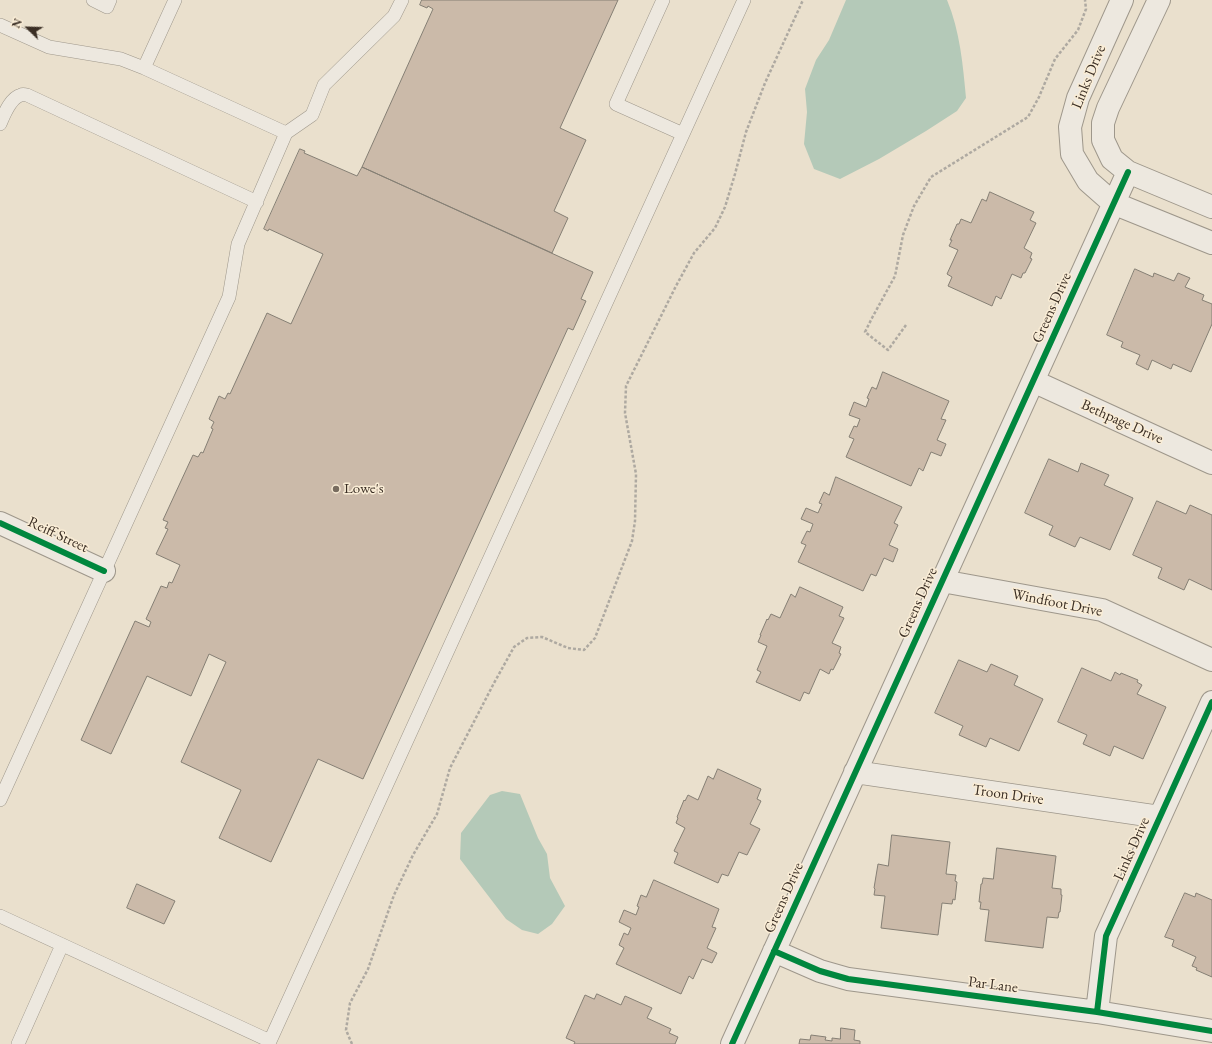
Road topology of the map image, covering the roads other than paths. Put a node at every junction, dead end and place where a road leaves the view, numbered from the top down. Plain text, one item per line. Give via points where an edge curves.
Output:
1 (93, 0) edge
2 (110, 0) edge
3 (174, 0) edge
4 (402, 0) edge
5 (663, 0) edge
6 (744, 0) edge
7 (1122, 0) edge
8 (1159, 0) edge
9 (0, 25) edge
10 (144, 68) junction
11 (0, 124) edge
12 (286, 133) junction
13 (683, 134) junction
14 (1128, 172) junction
15 (256, 202) junction
16 (1114, 202) junction
17 (1212, 207) edge
18 (1212, 243) edge
19 (1032, 382) junction
20 (1212, 463) edge
21 (0, 523) edge
22 (104, 571) junction
23 (942, 581) junction
24 (1212, 660) edge
25 (1212, 702) edge
26 (855, 772) junction
27 (0, 800) edge
28 (1160, 817) junction
29 (0, 916) edge
30 (62, 945) junction
31 (774, 951) junction
32 (1097, 1012) junction
33 (1212, 1031) edge
34 (252, 1039) edge
35 (18, 1044) edge
36 (732, 1044) edge

1 - 2 lane via 107,6
3 - 10 lane
4 - 12 lane via 394,16 324,85 312,115
5 - 13 lane via 616,104
6 - 13 lane
7 - 16 street, Links Drive via 1078,98 1070,127 1072,154 1088,181
8 - 14 street, Links Drive via 1108,108 1104,123 1103,140 1109,153 1112,159
9 - 10 lane via 49,47 121,59
10 - 12 lane
11 - 15 lane via 14,100 20,95 27,95
12 - 15 lane
13 - 34 lane via 270,1041
14 - 16 street, Greens Drive
14 - 17 street, Links Drive
15 - 22 lane via 238,244 229,297
16 - 18 street, Links Drive
16 - 19 street, Greens Drive
19 - 20 street, Bethpage Drive
19 - 23 street, Greens Drive
21 - 22 street, Reiff Street
22 - 27 lane
23 - 24 street, Windfoot Drive via 1102,610
23 - 26 street, Greens Drive
25 - 28 street, Links Drive
26 - 28 street, Troon Drive
26 - 31 street, Greens Drive
28 - 32 street, Links Drive via 1106,936
29 - 30 lane
30 - 34 lane
30 - 35 lane
31 - 32 street, Par Lane via 820,971 848,979
31 - 36 street, Greens Drive
32 - 33 street, Par Lane

